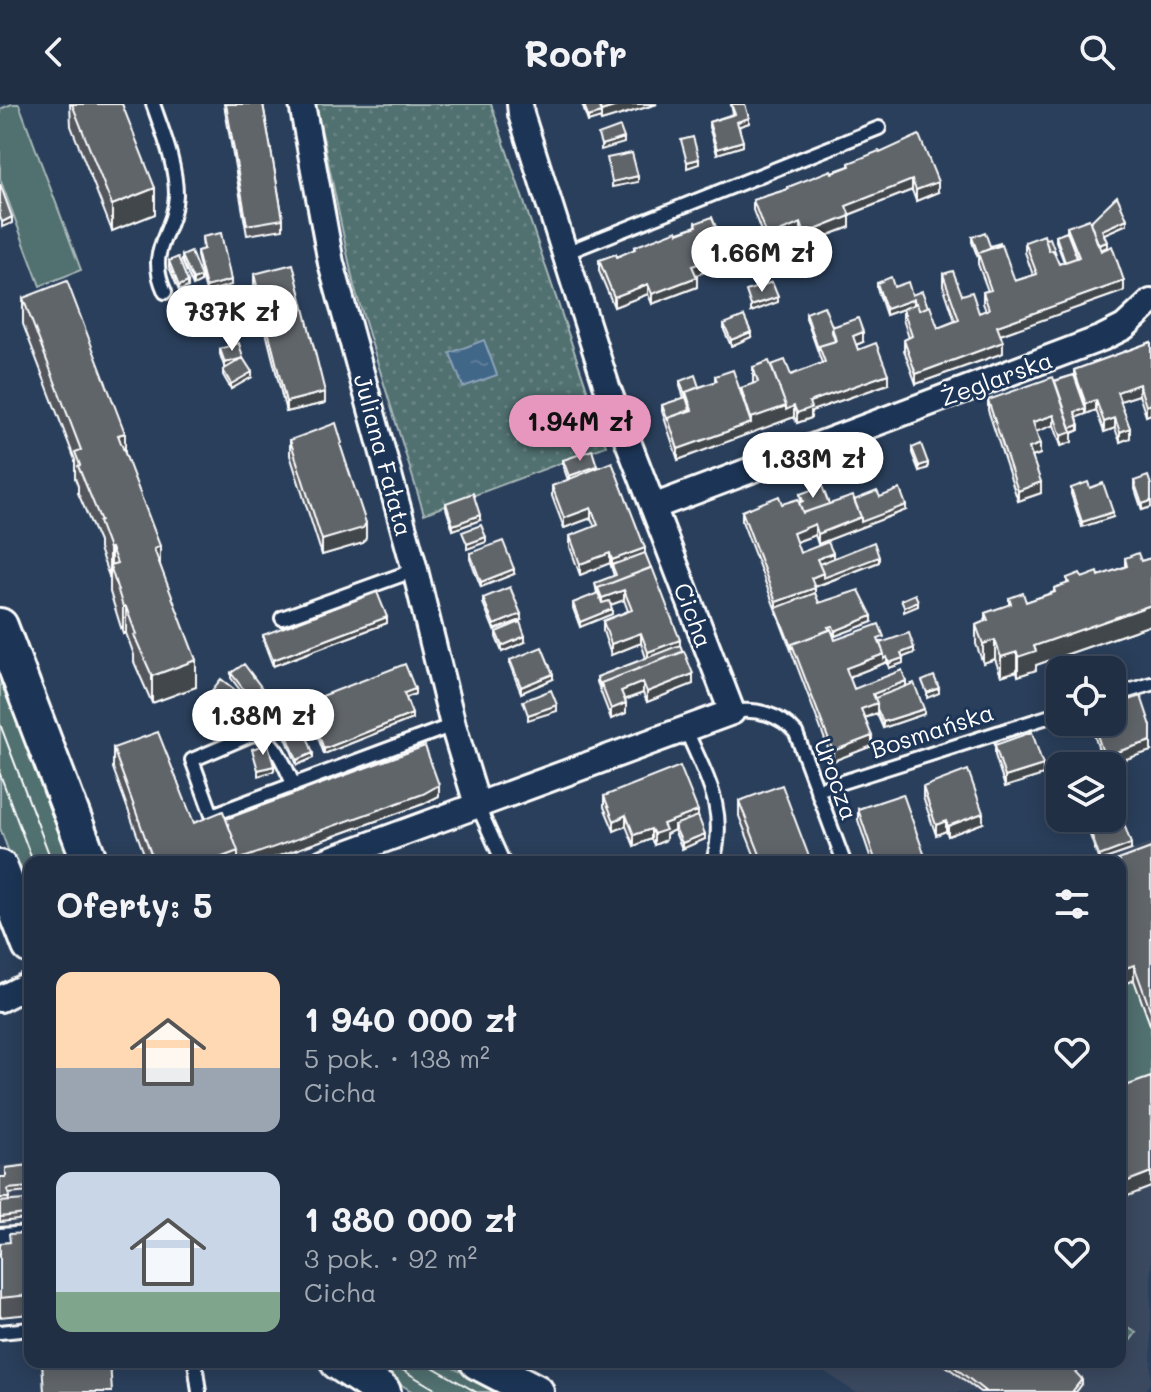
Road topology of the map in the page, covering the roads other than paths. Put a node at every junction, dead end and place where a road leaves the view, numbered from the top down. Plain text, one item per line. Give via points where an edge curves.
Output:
1 (153, 104) edge
2 (302, 104) edge
3 (520, 104) edge
4 (879, 128) dead end
5 (565, 253) junction
6 (165, 292) dead end
7 (1151, 302) edge
8 (653, 507) junction
9 (415, 570) junction
10 (282, 618) dead end
11 (0, 626) edge
12 (1151, 684) edge
13 (1126, 692) edge
14 (732, 712) junction
15 (1046, 717) edge
16 (453, 725) junction
17 (686, 730) junction
18 (294, 785) junction
19 (817, 790) junction
20 (477, 804) junction
21 (88, 856) edge
22 (339, 856) edge
23 (500, 856) edge
24 (715, 856) edge
25 (842, 856) edge
26 (0, 868) edge
27 (24, 930) edge
28 (24, 987) edge
29 (0, 999) edge
30 (24, 1239) edge
31 (0, 1241) edge
32 (24, 1330) edge
33 (0, 1332) edge
34 (196, 1368) edge
35 (347, 1368) edge
36 (490, 1368) edge
37 (199, 1392) edge
38 (383, 1392) edge
39 (536, 1392) edge

1 - 6 lane via 176,193 158,251
2 - 9 street, Juliana Fałata via 331,263
3 - 5 street, Cicha
4 - 5 lane
5 - 8 street, Cicha via 607,387
7 - 8 street, Żeglarska via 1124,327 1102,338
8 - 14 street, Cicha
9 - 10 lane
9 - 16 street, Juliana Fałata
11 - 21 street
12 - 13 lane
14 - 17 street
14 - 19 lane, Urocza via 755,711 791,726
15 - 19 lane, Bosmańska
16 - 18 lane
16 - 20 street, Juliana Fałata
17 - 20 street
17 - 24 lane via 719,813
18 - 18 lane via 274,747 259,734 192,760 212,815
19 - 25 lane, Urocza
20 - 22 street
20 - 23 lane
26 - 27 street
28 - 29 street
30 - 31 street
32 - 33 lane
34 - 37 lane
35 - 38 street
36 - 39 street

